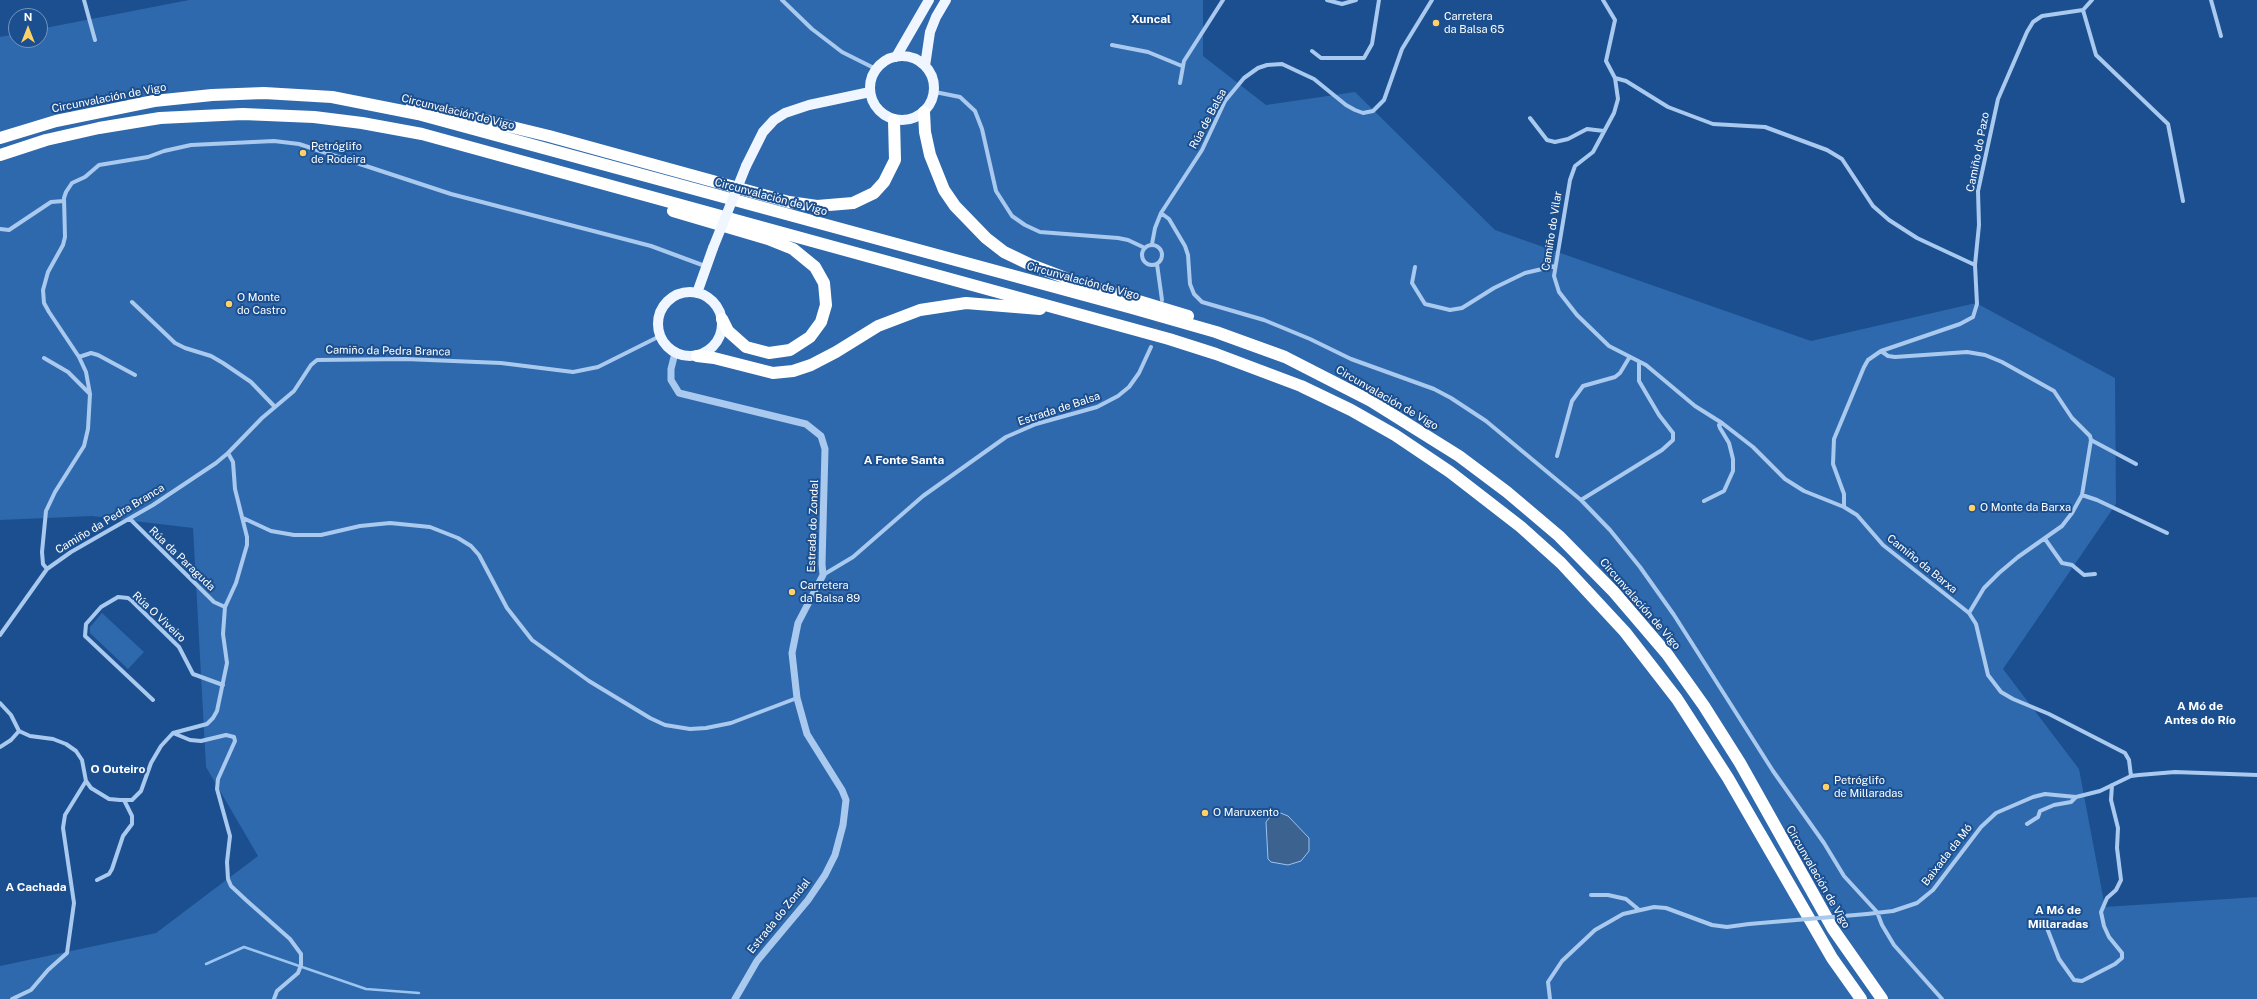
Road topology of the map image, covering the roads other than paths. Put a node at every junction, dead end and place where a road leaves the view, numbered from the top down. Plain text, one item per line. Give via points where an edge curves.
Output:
1 (84, 0) edge
2 (782, 0) edge
3 (929, 0) edge
4 (946, 0) edge
5 (1222, 0) edge
6 (1327, 0) edge
7 (1356, 0) edge
8 (1379, 0) edge
9 (1432, 0) edge
10 (1603, 0) edge
11 (2092, 0) edge
12 (2211, 0) edge
13 (2083, 10) junction
14 (2221, 36) dead end
15 (95, 40) dead end
16 (1112, 44) dead end
17 (1312, 51) dead end
18 (896, 57) junction
19 (925, 66) junction
20 (1182, 66) junction
21 (876, 69) junction
22 (1615, 78) junction
23 (1180, 82) dead end
24 (870, 92) junction
25 (934, 92) junction
26 (332, 97) junction
27 (924, 112) junction
28 (1530, 118) dead end
29 (894, 120) junction
30 (1604, 131) junction
31 (0, 138) edge
32 (0, 154) edge
33 (627, 190) junction
34 (64, 200) junction
35 (2183, 200) dead end
36 (1161, 213) junction
37 (0, 229) edge
38 (1152, 244) junction
39 (1145, 248) junction
40 (1157, 264) junction
41 (1976, 265) junction
42 (706, 266) junction
43 (1555, 266) junction
44 (1415, 267) dead end
45 (697, 293) junction
46 (1162, 300) dead end
47 (132, 302) dead end
48 (1058, 308) junction
49 (722, 319) junction
50 (1216, 332) junction
51 (660, 336) junction
52 (1151, 347) tunnel mouth
53 (1880, 351) junction
54 (675, 353) junction
55 (697, 356) junction
56 (79, 357) junction
57 (44, 358) dead end
58 (1629, 358) junction
59 (1639, 362) junction
60 (136, 375) dead end
61 (90, 394) junction
62 (275, 407) junction
63 (1722, 423) junction
64 (2091, 440) junction
65 (228, 453) junction
66 (1557, 456) dead end
67 (2136, 464) dead end
68 (2082, 495) junction
69 (1581, 500) junction
70 (1704, 501) dead end
71 (1844, 507) junction
72 (243, 518) junction
73 (130, 519) junction
74 (2167, 534) dead end
75 (2046, 539) junction
76 (47, 569) junction
77 (2094, 574) dead end
78 (823, 575) junction
79 (225, 608) junction
80 (1969, 613) junction
81 (0, 635) edge
82 (223, 685) junction
83 (798, 698) junction
84 (153, 700) dead end
85 (0, 703) edge
86 (18, 730) junction
87 (173, 733) junction
88 (0, 747) edge
89 (2257, 775) edge
90 (2131, 776) junction
91 (86, 781) junction
92 (2112, 785) junction
93 (2076, 797) junction
94 (124, 800) junction
95 (2027, 824) dead end
96 (97, 880) dead end
97 (1591, 895) dead end
98 (1638, 909) junction
99 (1877, 912) junction
100 (2047, 928) dead end
101 (12, 999) edge
102 (274, 999) edge
103 (735, 999) edge
104 (1550, 999) edge
105 (1861, 999) edge
106 (1882, 999) edge
107 (1942, 999) edge

1 - 15 street
2 - 21 street via 812,29 842,52
3 - 18 main road
4 - 19 main road via 930,32
5 - 20 street
6 - 7 street via 1342,4
8 - 17 street via 1372,44 1364,58 1321,58
9 - 36 street, Rúa de Balsa via 1402,49 1384,100 1373,111 1364,113 1355,110 1314,79 1282,64 1267,65 1251,72 1225,101 1202,150
10 - 22 street, Camiño do Vilar via 1615,20 1606,61
11 - 13 street
12 - 14 street
13 - 35 street via 2096,55 2168,124
13 - 41 street, Camiño do Pazo via 2042,16 2033,22 2026,32 1998,99 1991,124 1978,191
16 - 20 street via 1148,52
18 - 19 main road via 912,58
18 - 21 main road
19 - 25 main road via 934,80
20 - 23 street
21 - 24 main road via 870,84
22 - 30 street, Camiño do Vilar via 1618,99
22 - 41 street via 1626,81 1668,107 1713,124 1765,127 1827,150 1842,159 1873,206 1889,220 1917,238
24 - 29 main road via 878,109
24 - 42 main road, bridge via 809,105 785,113 774,120 763,132 746,166
25 - 27 main road
25 - 39 street via 960,97 975,112 982,129 994,187 1012,216 1040,232 1118,238
26 - 29 highway via 363,96 450,112 549,136 789,202 817,206 853,203 874,192 884,182 895,160
26 - 31 highway, Circunvalación de Vigo via 264,94 154,100 56,121
26 - 50 highway, Circunvalación de Vigo via 418,114
27 - 29 main road via 904,121
27 - 50 highway via 930,154 944,190 955,206 986,238 1004,252 1079,283 1179,313 1200,321
28 - 30 street via 1547,140 1555,142 1568,139 1587,129
30 - 43 street, Camiño do Vilar via 1593,152 1575,166 1570,180
32 - 33 highway via 54,138 160,118 243,114 314,117 422,134
33 - 48 highway
33 - 49 highway via 652,205 768,239 793,249 815,267 824,283 826,305 821,322 810,337 790,350 769,353 746,346 728,331
34 - 37 street via 51,202 9,230
34 - 42 street via 72,183 99,166 148,158 164,151 191,145 287,142 451,194 651,246
34 - 56 street via 65,237 48,272 43,297 49,312
36 - 38 street, Rúa de Balsa
36 - 69 street via 1169,219 1185,246 1190,284 1194,294 1202,302 1264,320 1350,359 1446,395 1486,421
38 - 39 street
38 - 40 street via 1159,247 1163,253
39 - 40 street via 1142,254 1144,261 1150,265
40 - 46 street
41 - 53 street, Camiño do Pazo via 1977,304 1973,317 1960,324
42 - 45 main road
43 - 44 street via 1520,275 1462,308 1450,310 1425,304 1412,282
43 - 58 street, Camiño do Vilar via 1555,283 1577,315 1609,346
45 - 49 main road via 704,295 716,305
45 - 51 main road via 684,292 668,301 658,317
47 - 62 street via 175,343 223,363 251,382
48 - 55 highway via 1036,309 966,303 920,310 878,326 836,352 793,371 773,373
48 - 105 highway via 1216,354 1311,391 1395,435 1450,472 1521,527 1561,563 1625,632 1677,699 1728,778 1832,958
49 - 55 main road via 718,340 709,350
50 - 106 highway, Circunvalación de Vigo via 1285,357 1371,401 1429,436 1507,492 1559,536 1589,566 1640,622 1704,706 1740,763 1832,929
51 - 54 main road via 666,346
51 - 62 street, Camiño da Pedra Branca via 598,367 580,372 501,363 322,359 311,364 294,391
52 - 78 street, Estrada de Balsa via 1139,373 1129,387 1118,396 1097,407 1036,424 1006,437 923,496 853,557
53 - 64 street via 1895,357 1967,352 1985,355 2002,362 2054,391
53 - 71 street via 1864,367 1834,439 1833,464 1844,494
54 - 55 main road via 682,356
54 - 78 street, Estrada do Zondal via 671,380 679,392 798,422 811,427 821,436 826,460
56 - 60 street via 91,353 98,355
56 - 61 street via 86,372
57 - 61 street via 68,372
58 - 59 street, Camiño do Vilar
58 - 66 street via 1615,377 1583,386 1572,401
59 - 63 street, Camiño do Vilar via 1646,364 1695,406
59 - 69 street via 1639,381 1673,433 1673,440 1662,450
61 - 76 street via 88,429 84,446 46,511 42,552 43,564
62 - 65 street, Camiño da Pedra Branca
63 - 70 street via 1719,425 1729,443 1733,471 1724,491
63 - 71 street, Camiño do Vilar via 1753,447 1785,479 1804,491
64 - 67 street
64 - 68 street
65 - 72 street via 233,462 236,494
65 - 73 street, Camiño da Pedra Branca via 177,490
68 - 74 street
68 - 75 street via 2062,526
69 - 99 street via 1640,567 1844,876
71 - 80 street, Camiño da Barxa via 1857,515 1883,545
72 - 79 street via 247,545 236,583
72 - 83 street via 271,531 294,535 321,535 360,526 390,523 430,527 458,538 479,555 507,608 532,640 589,681 665,725 690,729 706,728 758,714
73 - 76 street, Camiño da Pedra Branca via 71,552
73 - 79 street, Rúa da Paraguda via 214,602
75 - 77 street via 2062,563 2072,565 2084,575
75 - 80 street via 2018,556 1984,588
76 - 81 street, Camiño da Pedra Branca
78 - 83 street, Estrada do Zondal via 798,623 793,642
79 - 82 street via 223,634 227,663
80 - 90 street, Camiño da Barxa via 1976,624 1988,675 2001,692 2125,753
82 - 84 street, Rúa O Viveiro via 193,674 179,647 128,598 118,597 101,607 86,624 84,634
82 - 87 street via 217,711 207,724
83 - 103 street, Estrada do Zondal via 807,734 846,800 843,826 835,855 825,875 808,900 757,961
85 - 86 street via 11,715
86 - 88 street via 11,740
86 - 91 street via 30,736 53,739 76,751 82,760
87 - 94 street via 151,763 141,791 132,800
87 - 102 street via 190,740 201,741 226,735 234,737 235,741 216,789 230,836 228,879 236,890 290,939 301,954 298,973 277,991
89 - 90 street, Baixada da Mó via 2175,772
90 - 92 street, Baixada da Mó
91 - 94 street via 97,793 109,799
91 - 101 street via 65,815 63,828 74,903 67,953 31,990
92 - 93 street, Baixada da Mó
92 - 100 street via 2111,800 2118,828 2117,848 2121,880 2116,890 2107,898 2101,912 2109,937 2122,952 2122,958 2082,980 2074,980 2060,959
93 - 95 street via 2071,802 2040,811 2038,817
93 - 99 street, Baixada da Mó via 2045,794 2033,796 2001,810 1981,827 1933,890 1917,903 1893,911
94 - 96 street via 132,816 132,824 123,836 109,874
97 - 98 street via 1608,895 1626,900
98 - 99 street, Baixada da Mó, bridge via 1654,906 1666,908 1712,925 1727,927
98 - 104 street, Baixada da Mó via 1609,920 1594,930 1562,961 1548,982
99 - 107 street via 1894,945

